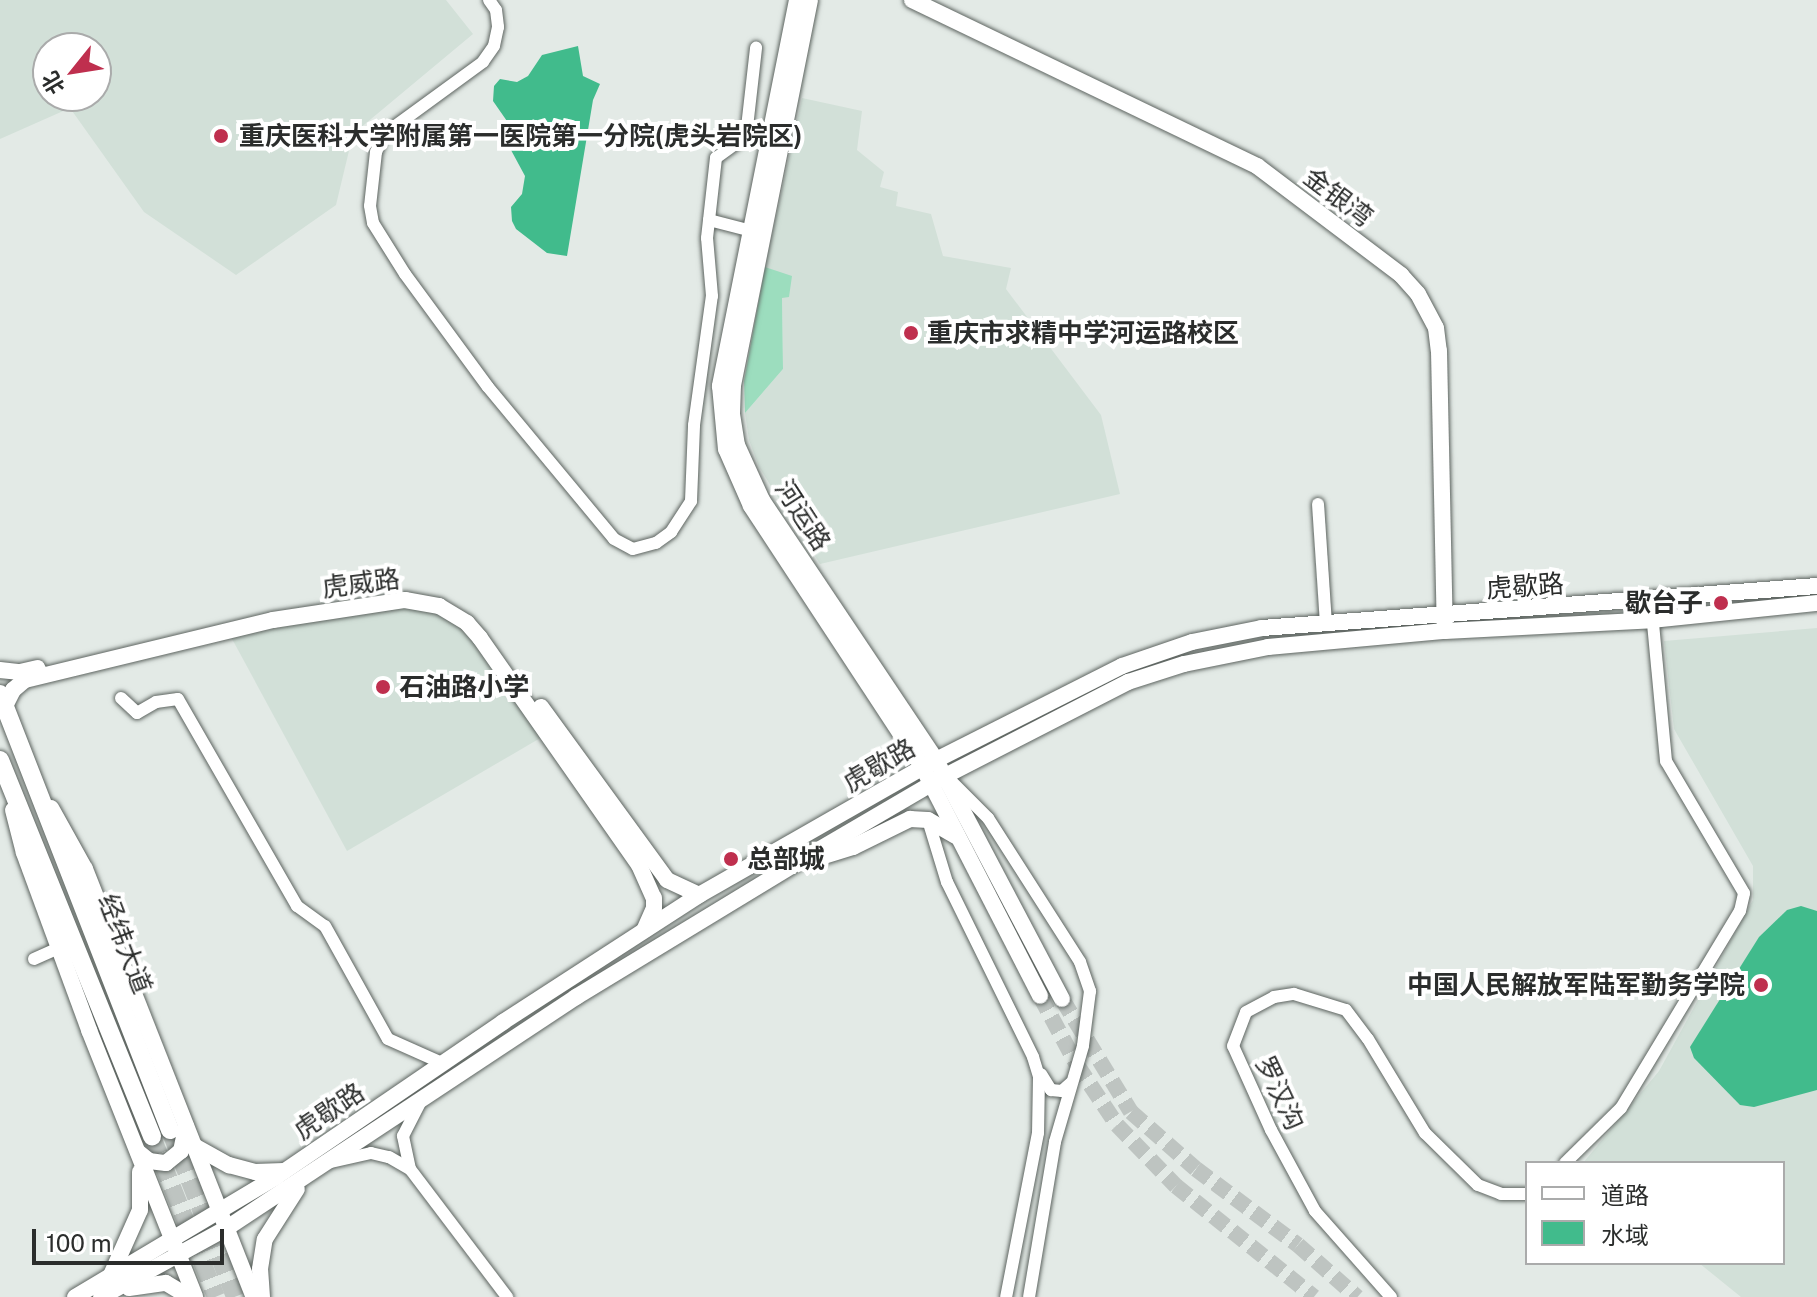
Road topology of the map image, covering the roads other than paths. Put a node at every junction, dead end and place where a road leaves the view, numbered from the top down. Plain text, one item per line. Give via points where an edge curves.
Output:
1 (489, 0) edge
2 (797, 0) edge
3 (810, 0) edge
4 (912, 0) edge
5 (756, 48) dead end
6 (709, 220) junction
7 (748, 230) junction
8 (1318, 504) dead end
9 (1817, 586) edge
10 (1651, 601) junction
11 (1817, 603) edge
12 (1652, 620) junction
13 (1445, 623) junction
14 (1326, 624) junction
15 (0, 670) edge
16 (121, 698) dead end
17 (2, 700) edge
18 (930, 764) junction
19 (2, 765) edge
20 (938, 780) junction
21 (928, 820) junction
22 (959, 839) junction
23 (796, 863) junction
24 (699, 895) junction
25 (644, 930) junction
26 (59, 948) junction
27 (34, 959) dead end
28 (1040, 996) tunnel mouth
29 (1062, 999) tunnel mouth
30 (1033, 1057) junction
31 (442, 1063) junction
32 (1072, 1082) junction
33 (422, 1098) junction
34 (178, 1128) junction
35 (152, 1137) tunnel mouth
36 (196, 1147) junction
37 (137, 1151) junction
38 (1567, 1161) edge
39 (328, 1163) junction
40 (410, 1169) junction
41 (285, 1171) junction
42 (303, 1180) junction
43 (1525, 1194) edge
44 (221, 1211) junction
45 (227, 1228) junction
46 (175, 1246) junction
47 (111, 1275) junction
48 (102, 1296) edge
49 (75, 1297) edge
50 (192, 1297) edge
51 (254, 1297) edge
52 (262, 1297) edge
53 (507, 1297) edge
54 (1006, 1297) edge
55 (1029, 1297) edge
56 (1391, 1297) edge

1 - 6 street via 498,27 483,62 383,135 376,152 373,223 488,387 614,539 633,549 671,532 691,501 694,425 712,296
2 - 7 main road, 河运路
3 - 18 main road, 河运路 via 733,385 732,414 737,445 762,500
4 - 13 main road, 金银湾 via 1257,166 1401,275 1418,294 1436,328 1439,351
5 - 6 street via 746,136 716,158
6 - 7 street
7 - 18 main road, 河运路 via 720,386 726,449 751,506
8 - 14 street
9 - 10 main road, 虎歇路
10 - 12 street
10 - 13 main road, 虎歇路
11 - 12 main road, 虎歇路
12 - 13 main road, 虎歇路
12 - 38 street via 1666,761 1744,893 1740,911 1621,1108
13 - 14 main road, 虎歇路
13 - 20 main road, 虎歇路 via 1184,664 1128,682
14 - 18 main road, 虎歇路 via 1226,634 1122,666
15 - 24 main road, 虎威路 via 20,672 261,612 403,591 443,599 466,611 487,632 667,880
16 - 31 street via 137,713 156,702 178,699 297,906 325,926 388,1039
17 - 25 main road, 虎威路 via 25,680 273,620 405,600 439,606 480,638 639,865 654,898
17 - 34 main road, 经纬大道
18 - 20 main road, 河运路
18 - 24 main road, 虎歇路
19 - 26 main road via 24,853
19 - 35 main road
20 - 22 main road, 河运路
20 - 23 main road, 虎歇路
20 - 29 main road, 河运路
20 - 32 street via 988,818 1087,977 1091,1008
21 - 22 main road
21 - 23 main road via 910,819 841,851
21 - 30 street via 947,882
22 - 28 main road, 河运路
23 - 33 main road, 虎歇路
24 - 25 main road, 虎歇路
25 - 31 main road, 虎歇路
26 - 27 street
26 - 37 main road
30 - 32 street via 1051,1090 1062,1091
30 - 54 street via 1041,1116
31 - 41 main road, 虎歇路
32 - 55 street via 1055,1142
33 - 39 main road, 虎歇路
33 - 40 street via 403,1136
34 - 36 main road
34 - 37 main road via 181,1151 166,1163 149,1161
36 - 41 main road via 229,1165 255,1172
36 - 44 main road
37 - 46 main road
37 - 47 main road via 140,1210
39 - 40 street via 371,1153
39 - 42 main road, 虎歇路
40 - 53 street
41 - 44 main road, 虎歇路
42 - 45 main road, 虎歇路
42 - 52 main road via 265,1239
43 - 56 street, 罗汉沟 via 1501,1194 1478,1185 1425,1133 1346,1010 1294,994 1274,997 1246,1012 1233,1046 1271,1130 1315,1211
44 - 45 main road
44 - 46 main road, 虎歇路
45 - 46 main road, 虎歇路
45 - 51 main road
46 - 47 main road, 虎歇路
46 - 48 main road, 虎歇路
46 - 50 main road
47 - 49 main road, 虎歇路
48 - 50 main road via 161,1282

